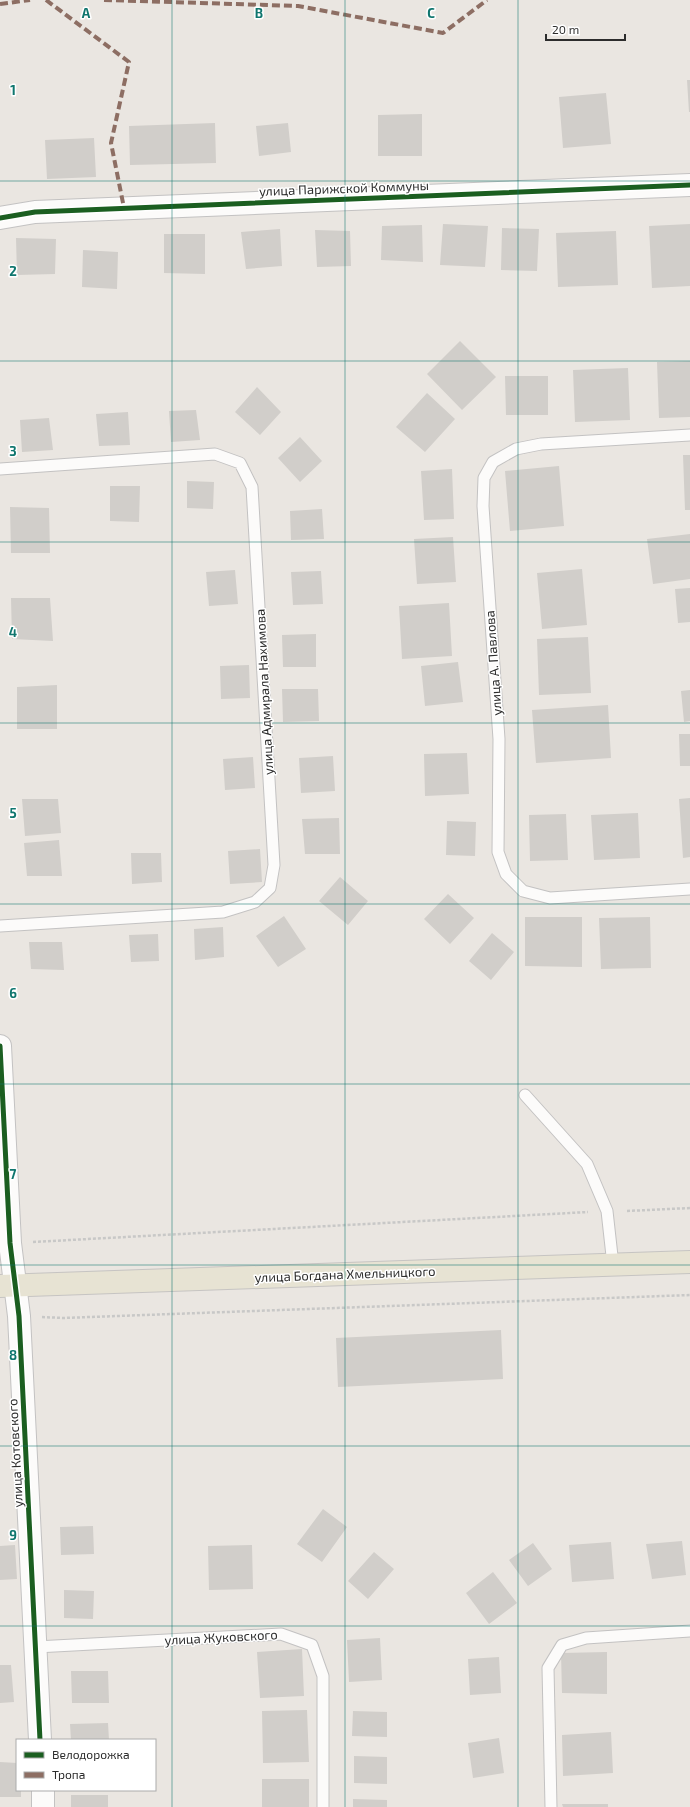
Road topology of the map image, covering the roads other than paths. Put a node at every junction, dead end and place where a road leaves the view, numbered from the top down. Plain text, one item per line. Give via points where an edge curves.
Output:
1 (690, 185) edge
2 (0, 218) edge
3 (690, 435) edge
4 (0, 469) edge
5 (690, 889) edge
6 (0, 926) edge
7 (0, 1046) edge
8 (525, 1095) dead end
9 (690, 1262) edge
10 (613, 1265) junction
11 (8, 1286) edge
12 (690, 1631) edge
13 (36, 1647) junction
14 (40, 1739) edge
15 (43, 1791) edge
16 (44, 1807) edge
17 (323, 1807) edge
18 (551, 1807) edge

1 - 2 street, улица Парижской Коммуны via 35,212
3 - 5 lane, улица А. Павлова via 541,444 516,448 493,462 484,478 483,506 498,739 498,852 506,874 523,891 550,898
4 - 6 lane, улица Адмирала Нахимова via 215,454 240,463 252,487 274,865 270,888 255,902 223,912
7 - 11 street, улица Котовского via 10,1243
8 - 10 lane via 587,1164 607,1212
9 - 10 main road, улица Богдана Хмельницкого
10 - 11 main road, улица Богдана Хмельницкого
11 - 13 street, улица Котовского via 19,1316
12 - 18 lane via 586,1638 562,1645 548,1668
13 - 14 street, улица Котовского
13 - 17 lane, улица Жуковского via 281,1634 312,1645 323,1676
15 - 16 street

